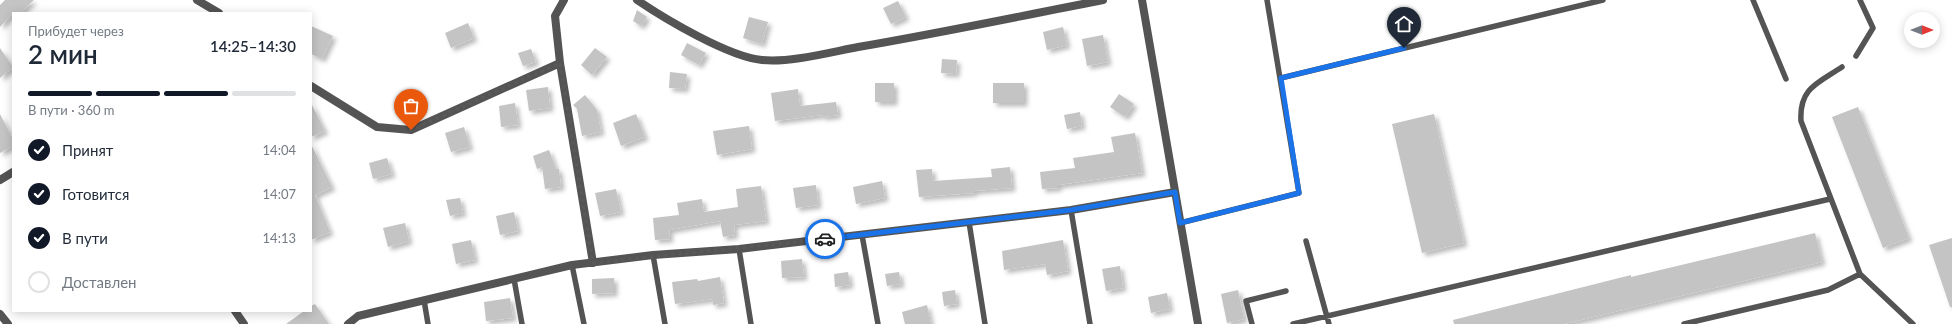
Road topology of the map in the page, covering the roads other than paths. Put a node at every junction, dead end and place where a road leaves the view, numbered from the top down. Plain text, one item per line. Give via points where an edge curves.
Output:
1 (197, 0) edge
2 (564, 0) edge
3 (637, 0) edge
4 (1103, 0) edge
5 (1142, 0) edge
6 (1267, 0) edge
7 (1603, 0) edge
8 (1753, 0) edge
9 (1860, 0) edge
10 (208, 11) edge
11 (1856, 56) dead end
12 (560, 63) junction
13 (1842, 67) dead end
14 (1281, 78) junction
15 (1786, 78) dead end
16 (312, 87) edge
17 (12, 173) edge
18 (0, 180) edge
19 (1175, 192) junction
20 (1830, 199) junction
21 (1071, 210) junction
22 (969, 222) junction
23 (1180, 223) junction
24 (862, 235) junction
25 (1306, 241) dead end
26 (739, 249) junction
27 (653, 256) junction
28 (593, 263) junction
29 (572, 265) junction
30 (1860, 274) junction
31 (514, 279) junction
32 (1286, 291) dead end
33 (424, 300) junction
34 (236, 312) edge
35 (0, 314) edge
36 (1327, 316) junction
37 (8, 324) edge
38 (244, 324) edge
39 (348, 324) edge
40 (428, 324) edge
41 (522, 324) edge
42 (584, 324) edge
43 (665, 324) edge
44 (751, 324) edge
45 (878, 324) edge
46 (986, 324) edge
47 (1090, 324) edge
48 (1198, 324) edge
49 (1252, 324) edge
50 (1293, 324) edge
51 (1329, 324) edge
52 (1684, 324) edge
53 (1913, 324) edge

1 - 10 street
2 - 12 street via 555,16
3 - 4 street via 660,15 733,52 762,60 791,58 938,34
5 - 19 street
6 - 14 lane
7 - 14 lane
8 - 15 lane
9 - 11 lane via 1873,28
12 - 16 street via 411,130 377,127
12 - 28 street
13 - 20 lane via 1810,88 1804,97 1801,111 1801,121
14 - 23 lane via 1299,193
17 - 18 street
19 - 21 street
19 - 23 street
20 - 30 lane
20 - 36 lane
21 - 22 street
21 - 47 lane
22 - 24 street
22 - 46 lane
23 - 48 street
24 - 26 street
24 - 45 lane
25 - 36 lane
26 - 27 street
26 - 44 lane
27 - 28 street
27 - 43 lane
28 - 29 street
29 - 31 street
29 - 42 lane
30 - 52 lane via 1828,290
30 - 53 lane
31 - 33 street
31 - 41 lane
32 - 49 lane via 1246,301
33 - 39 street via 358,316
33 - 40 lane
34 - 38 street
35 - 37 street
36 - 50 lane
36 - 51 lane

